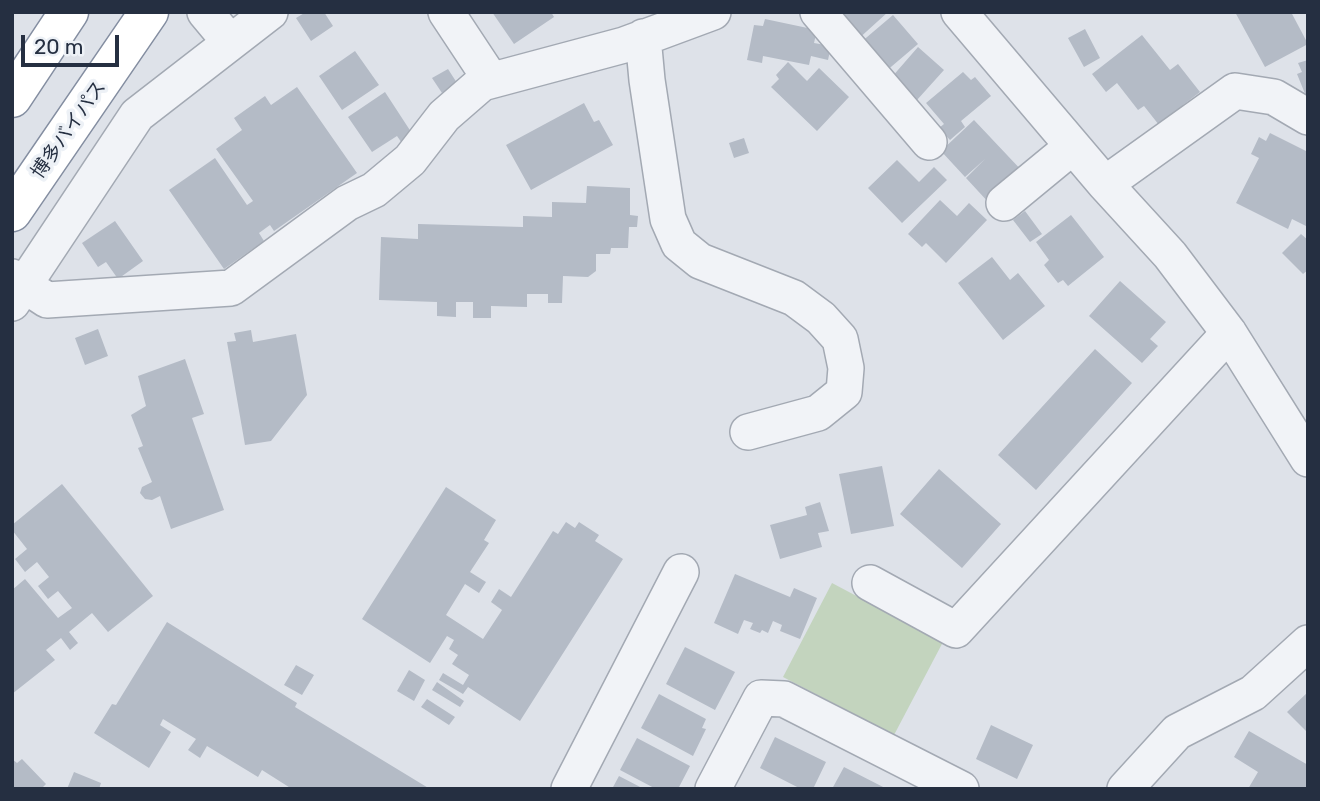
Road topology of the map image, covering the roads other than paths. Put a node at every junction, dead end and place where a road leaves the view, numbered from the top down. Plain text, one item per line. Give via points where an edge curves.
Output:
1 (69, 12) edge
2 (149, 12) edge
3 (205, 12) edge
4 (270, 12) edge
5 (446, 12) edge
6 (713, 12) edge
7 (818, 12) edge
8 (959, 12) edge
9 (643, 37) junction
10 (230, 42) junction
11 (491, 80) junction
12 (12, 98) edge
13 (1308, 117) edge
14 (929, 142) dead end
15 (1072, 147) junction
16 (1105, 184) junction
17 (1004, 203) dead end
18 (12, 212) edge
19 (16, 289) edge
20 (1228, 332) junction
21 (748, 432) dead end
22 (1308, 459) edge
23 (681, 572) dead end
24 (870, 583) dead end
25 (1308, 643) edge
26 (940, 785) edge
27 (569, 789) edge
28 (713, 789) edge
29 (1125, 789) edge

1 - 12 highway
2 - 18 highway, 博多バイパス
3 - 10 street
4 - 10 street
5 - 11 street
6 - 9 street
7 - 14 street
8 - 15 street
9 - 11 street
9 - 21 street via 668,219 680,244 700,261 794,298 841,339 844,392 818,413
10 - 19 street via 137,115
11 - 19 street via 444,116 410,160 373,190 347,202 231,288 47,300
13 - 16 street via 1274,97 1235,91
15 - 16 street
15 - 17 street
16 - 20 street via 1170,255
20 - 22 street
20 - 24 street via 956,630
23 - 27 street
25 - 29 street via 1253,693 1177,732
26 - 28 street via 783,699 761,698

